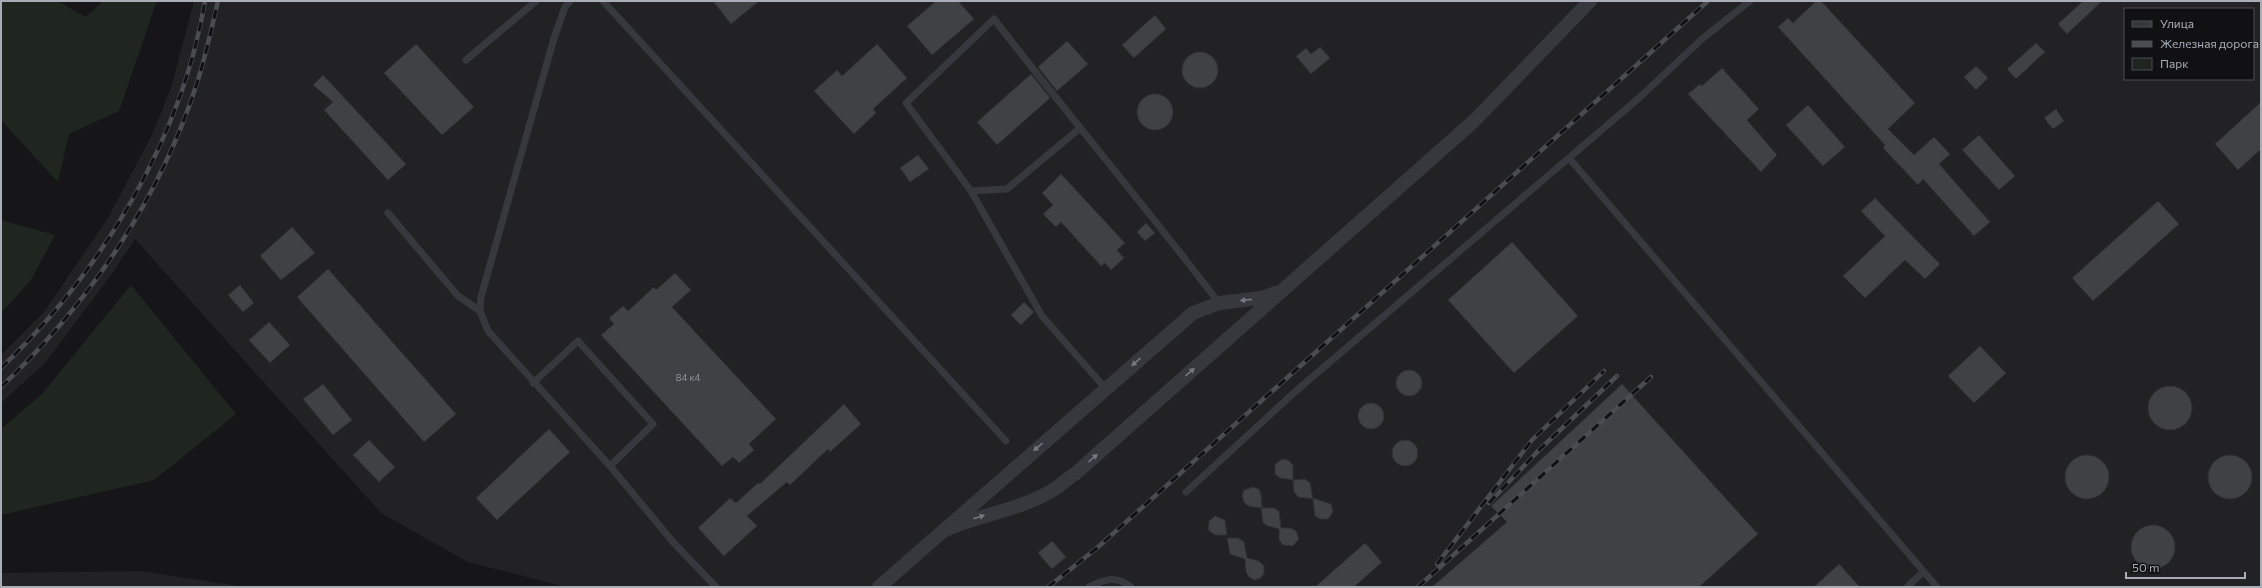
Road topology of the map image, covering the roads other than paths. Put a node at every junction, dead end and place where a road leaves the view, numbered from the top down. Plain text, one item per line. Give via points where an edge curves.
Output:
1 (536, 1) edge
2 (570, 1) edge
3 (604, 1) edge
4 (1590, 1) edge
5 (1750, 1) edge
6 (466, 60) dead end
7 (1080, 128) junction
8 (1569, 158) junction
9 (971, 191) junction
10 (388, 213) dead end
11 (1283, 290) junction
12 (1219, 303) junction
13 (480, 312) junction
14 (533, 383) junction
15 (1106, 388) junction
16 (1006, 441) dead end
17 (610, 466) junction
18 (1186, 492) dead end
19 (943, 531) junction
20 (1923, 572) junction
21 (716, 587) edge
22 (879, 587) edge
23 (1089, 587) edge
24 (1131, 587) edge
25 (1907, 587) edge
26 (1937, 587) edge

1 - 6 lane
2 - 13 lane via 565,7 554,38 481,297
3 - 16 lane
4 - 11 street via 1474,121
5 - 8 lane via 1697,43 1639,98
7 - 9 lane via 1007,189
7 - 9 lane via 994,19 906,103
7 - 12 lane via 1143,204
8 - 18 lane via 1314,376
8 - 20 lane
9 - 15 lane via 1042,316
10 - 13 lane via 458,296
11 -> 12 street via 1261,298
19 -> 11 street via 961,522 1026,502 1056,488
12 -> 15 street via 1206,306 1182,322
13 - 14 lane via 488,331
14 - 17 lane
14 - 17 lane via 578,341 654,424
15 -> 19 street
17 - 21 lane
19 - 22 street
20 - 25 lane
20 - 26 lane
23 - 24 lane via 1108,579 1124,582

